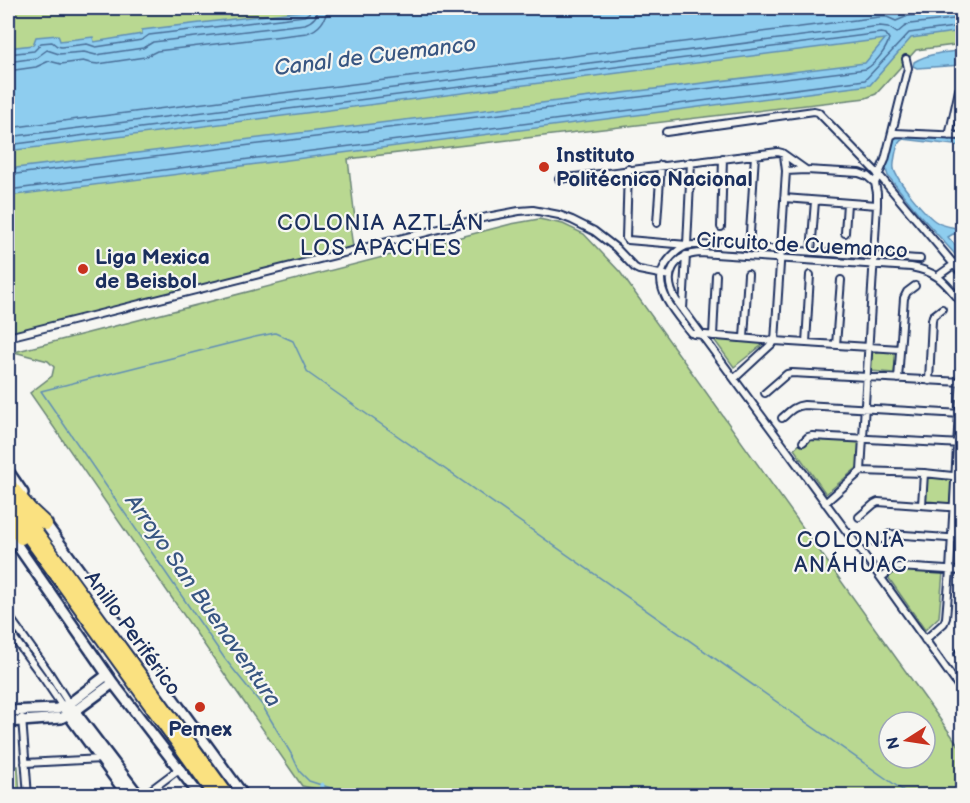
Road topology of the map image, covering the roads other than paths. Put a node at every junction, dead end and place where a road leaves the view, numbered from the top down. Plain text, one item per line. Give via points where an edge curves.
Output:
1 (906, 59) dead end
2 (959, 90) dead end
3 (666, 132) dead end
4 (896, 134) junction
5 (949, 136) junction
6 (963, 136) edge
7 (784, 154) junction
8 (754, 155) junction
9 (723, 158) junction
10 (691, 162) junction
11 (662, 165) junction
12 (628, 170) junction
13 (806, 170) junction
14 (786, 171) junction
15 (879, 175) junction
16 (559, 179) dead end
17 (875, 183) junction
18 (784, 198) junction
19 (815, 201) junction
20 (846, 203) junction
21 (877, 205) junction
22 (657, 223) dead end
23 (721, 227) dead end
24 (845, 233) dead end
25 (687, 245) junction
26 (749, 248) junction
27 (811, 252) junction
28 (780, 254) junction
29 (686, 255) junction
30 (873, 256) junction
31 (963, 257) edge
32 (920, 259) dead end
33 (873, 264) junction
34 (956, 265) junction
35 (661, 274) junction
36 (748, 274) dead end
37 (963, 274) edge
38 (810, 275) dead end
39 (670, 276) junction
40 (716, 276) dead end
41 (938, 276) junction
42 (842, 280) dead end
43 (915, 286) dead end
44 (963, 303) edge
45 (683, 309) junction
46 (942, 309) dead end
47 (702, 335) junction
48 (713, 336) junction
49 (8, 337) edge
50 (744, 338) junction
51 (775, 341) junction
52 (806, 343) junction
53 (836, 345) junction
54 (868, 348) junction
55 (900, 349) junction
56 (963, 359) edge
57 (735, 378) junction
58 (867, 378) junction
59 (898, 379) junction
60 (929, 381) junction
61 (962, 382) edge
62 (765, 393) dead end
63 (865, 408) junction
64 (961, 414) edge
65 (782, 418) dead end
66 (863, 439) junction
67 (802, 442) dead end
68 (960, 444) edge
69 (8, 471) edge
70 (861, 471) junction
71 (924, 473) junction
72 (955, 476) junction
73 (963, 477) edge
74 (8, 483) edge
75 (8, 493) edge
76 (825, 503) junction
77 (922, 505) junction
78 (953, 507) junction
79 (8, 508) edge
80 (963, 508) edge
81 (859, 518) dead end
82 (8, 522) edge
83 (46, 524) junction
84 (8, 532) edge
85 (951, 538) junction
86 (963, 539) edge
87 (875, 542) dead end
88 (950, 570) junction
89 (963, 571) edge
90 (55, 573) junction
91 (881, 578) junction
92 (8, 615) edge
93 (8, 630) edge
94 (925, 640) junction
95 (47, 677) junction
96 (110, 679) junction
97 (963, 691) edge
98 (69, 709) junction
99 (21, 710) junction
100 (8, 711) edge
101 (48, 714) junction
102 (22, 721) junction
103 (8, 722) edge
104 (89, 736) junction
105 (102, 759) junction
106 (25, 763) junction
107 (179, 769) junction
108 (28, 795) edge
109 (128, 795) edge
110 (141, 795) edge
111 (200, 795) edge
112 (216, 795) edge
113 (228, 795) edge
114 (244, 795) edge

1 - 4 street via 908,68
2 - 5 street
3 - 15 street via 814,111
4 - 5 street
4 - 15 street
5 - 6 street
7 - 8 street
7 - 13 street
7 - 14 street
8 - 9 street
8 - 26 street
9 - 10 street
9 - 23 street
10 - 11 street
10 - 25 street
11 - 12 street
11 - 22 street
12 - 16 street
12 - 25 street via 626,238
13 - 14 street
13 - 17 street via 859,173
14 - 18 street
15 - 17 street
15 - 34 street
17 - 21 street
18 - 19 street
18 - 28 street
19 - 20 street
19 - 27 street
20 - 21 street
20 - 24 street
21 - 30 street
25 - 26 street, Circuito de Cuemanco
25 - 35 street, Circuito de Cuemanco via 672,256
26 - 28 street, Circuito de Cuemanco
27 - 28 street, Circuito de Cuemanco
27 - 30 street, Circuito de Cuemanco
28 - 29 street, Circuito de Cuemanco
28 - 33 street, Circuito de Cuemanco
28 - 51 street
29 - 39 street, Circuito de Cuemanco
29 - 45 street
30 - 32 street, Circuito de Cuemanco
30 - 33 street
31 - 34 street
33 - 41 street, Circuito de Cuemanco via 911,267
33 - 54 street
34 - 37 street
34 - 41 street
35 - 39 street
35 - 47 street via 668,301 691,333
35 - 49 street via 635,268 603,237 572,219 519,211
36 - 50 street
38 - 52 street
39 - 45 street via 671,290
40 - 48 street
41 - 44 street, Circuito de Cuemanco
42 - 53 street
43 - 55 street via 904,298
45 - 47 street
46 - 60 street via 932,320
47 - 48 street
47 - 57 street
48 - 50 street
50 - 51 street
51 - 52 street
51 - 57 street
52 - 53 street
53 - 54 street
54 - 55 street
54 - 58 street
55 - 59 street
56 - 61 street
57 - 76 street
58 - 59 street
58 - 62 street via 792,373
58 - 63 street
59 - 60 street
60 - 61 street
61 - 64 street
63 - 64 street
63 - 65 street via 798,405
63 - 66 street
64 - 68 street
66 - 67 street via 812,436
66 - 68 street
66 - 70 street
68 - 72 street
69 - 83 main road
70 - 71 street
70 - 76 street
71 - 72 street
71 - 77 street
72 - 73 street
72 - 78 street
74 - 83 highway
75 - 113 highway, Anillo Periférico
76 - 91 street
77 - 78 street
77 - 81 street via 878,502
78 - 80 street
78 - 85 street
79 - 90 highway, Anillo Periférico
82 - 90 highway
83 - 114 main road
84 - 96 main road
85 - 86 street
85 - 87 street via 890,534
85 - 88 street
88 - 89 street
88 - 91 street via 899,567
88 - 94 street via 946,618
90 - 112 highway, Anillo Periférico
91 - 94 street
92 - 95 street
93 - 95 street
94 - 97 street
95 - 98 street
96 - 98 main road
96 - 107 main road
98 - 101 main road
98 - 104 main road
99 - 100 main road
99 - 101 main road
99 - 102 street
101 - 102 main road
102 - 103 main road
102 - 106 street
104 - 105 main road
104 - 110 main road
105 - 106 street
105 - 109 main road
106 - 108 street
107 - 110 street
107 - 111 main road

